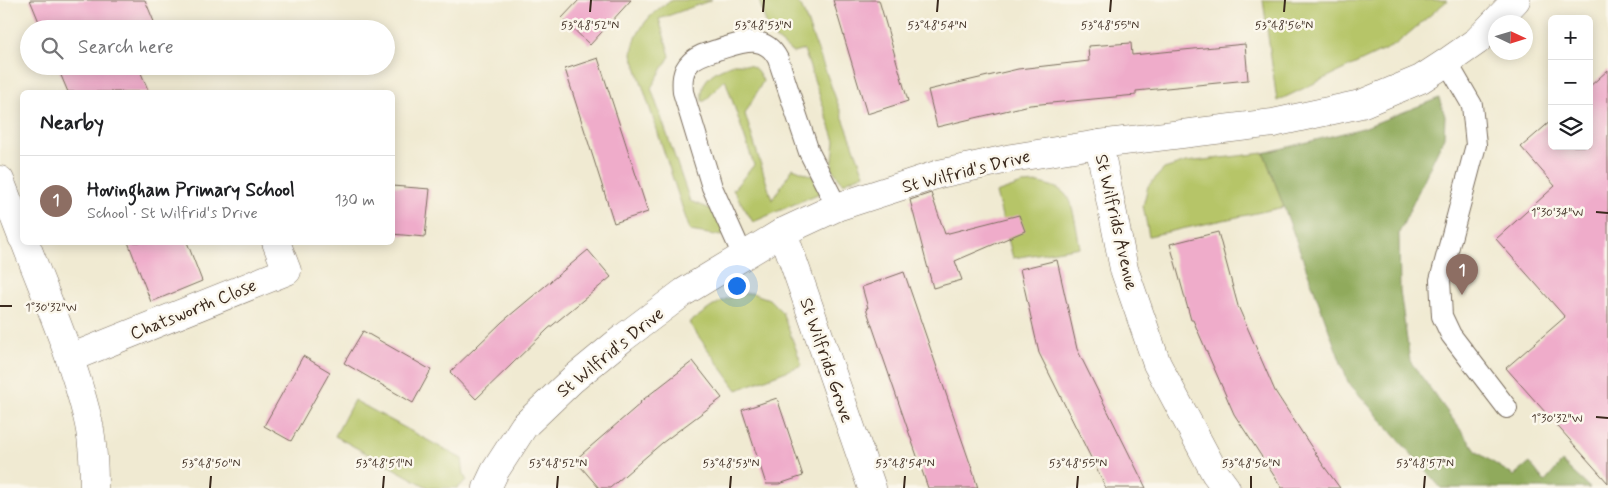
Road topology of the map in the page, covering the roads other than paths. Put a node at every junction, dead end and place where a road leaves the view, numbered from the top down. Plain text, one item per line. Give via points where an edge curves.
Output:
1 (1516, 0) edge
2 (1447, 62) junction
3 (1099, 144) junction
4 (0, 180) edge
5 (837, 207) junction
6 (20, 232) edge
7 (783, 232) junction
8 (26, 245) edge
9 (277, 245) edge
10 (743, 256) junction
11 (70, 358) junction
12 (1508, 408) dead end
13 (94, 488) edge
14 (487, 488) edge
15 (872, 488) edge
16 (1226, 488) edge

1 - 2 street, St Wilfrid's Drive via 1477,41
2 - 3 street, St Wilfrid's Drive via 1420,79 1361,104 1273,123
2 - 12 lane via 1472,105 1476,145 1440,280 1442,316 1451,335
3 - 5 street, St Wilfrid's Drive via 939,174
3 - 16 street, St Wilfrids Avenue via 1124,269 1157,364
4 - 6 street
5 - 7 street, St Wilfrid's Drive
5 - 10 lane via 809,152 774,52 761,42 753,41 698,56 684,71 683,92 712,187
7 - 10 street, St Wilfrid's Drive
7 - 15 street, St Wilfrids Grove
8 - 11 street
9 - 11 street, Chatsworth Close via 287,271
10 - 14 street, St Wilfrid's Drive via 673,300 572,380 524,426
11 - 13 street via 88,417

